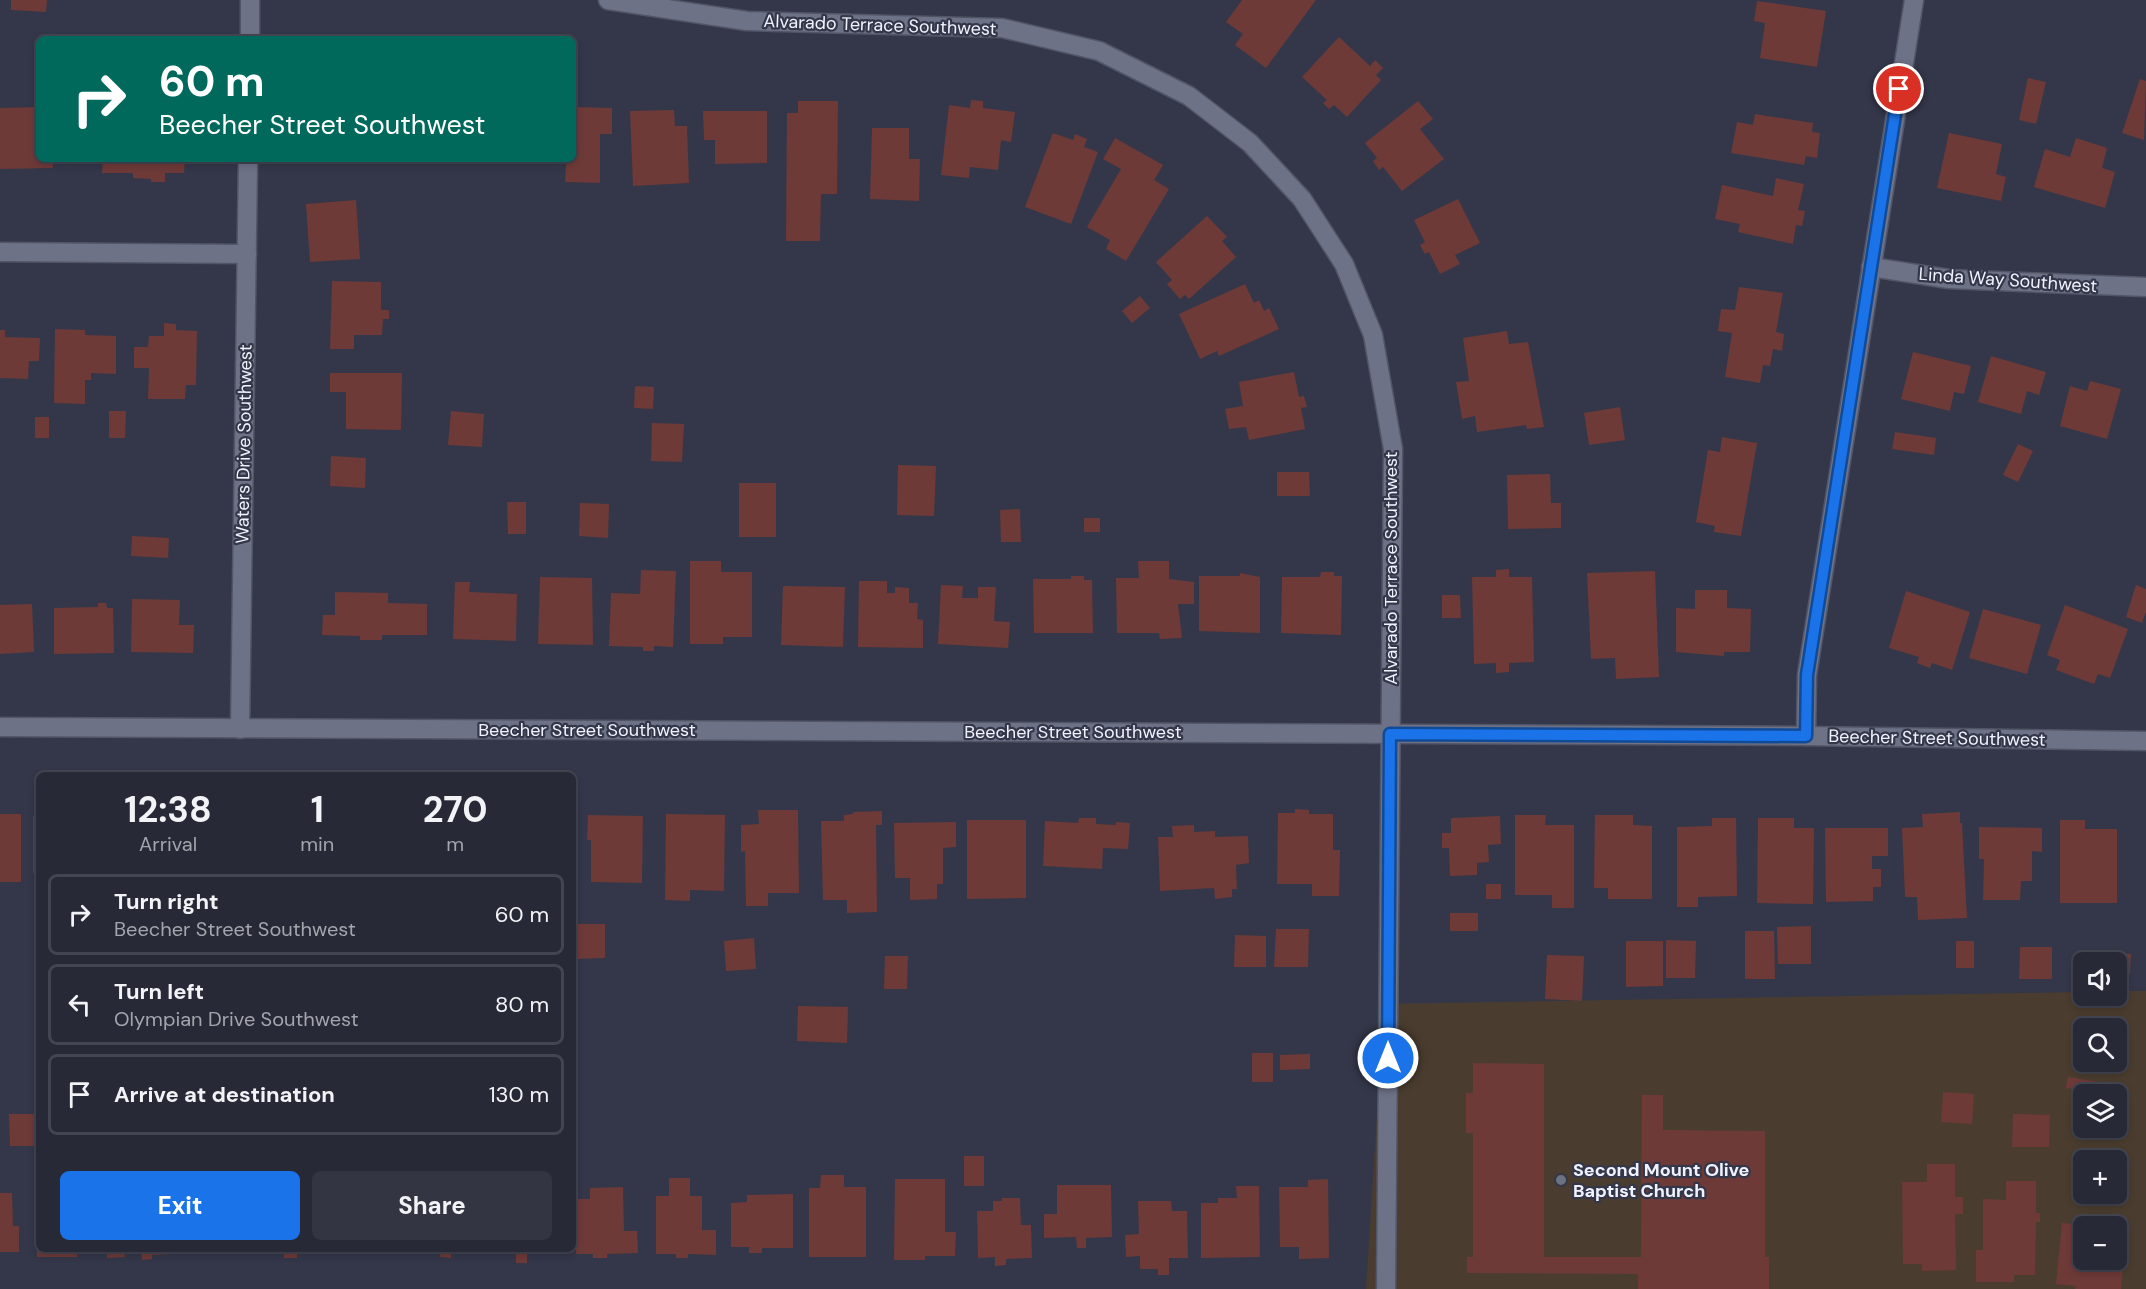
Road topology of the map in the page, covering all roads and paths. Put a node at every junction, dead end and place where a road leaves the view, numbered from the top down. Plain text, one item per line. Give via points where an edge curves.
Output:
1 (250, 0) edge
2 (608, 0) edge
3 (1914, 0) edge
4 (250, 36) edge
5 (248, 162) edge
6 (0, 252) edge
7 (247, 254) junction
8 (1871, 267) junction
9 (2146, 288) edge
10 (0, 728) edge
11 (240, 729) junction
12 (1390, 734) junction
13 (1806, 736) junction
14 (2146, 741) edge
15 (1386, 1289) edge

1 - 4 street
2 - 12 street, Alvarado Terrace Southwest via 747,21 1002,28 1099,51 1189,96 1250,143 1302,199 1344,264 1373,335 1393,449
3 - 8 street
5 - 7 street, Waters Drive Southwest
6 - 7 street
7 - 11 street, Waters Drive Southwest
8 - 9 street, Linda Way Southwest via 1949,279
8 - 13 street via 1807,675
10 - 11 street, Beecher Street Southwest
11 - 12 street, Beecher Street Southwest
12 - 13 street, Beecher Street Southwest
12 - 15 street, Alvarado Terrace Southwest
13 - 14 street, Beecher Street Southwest

